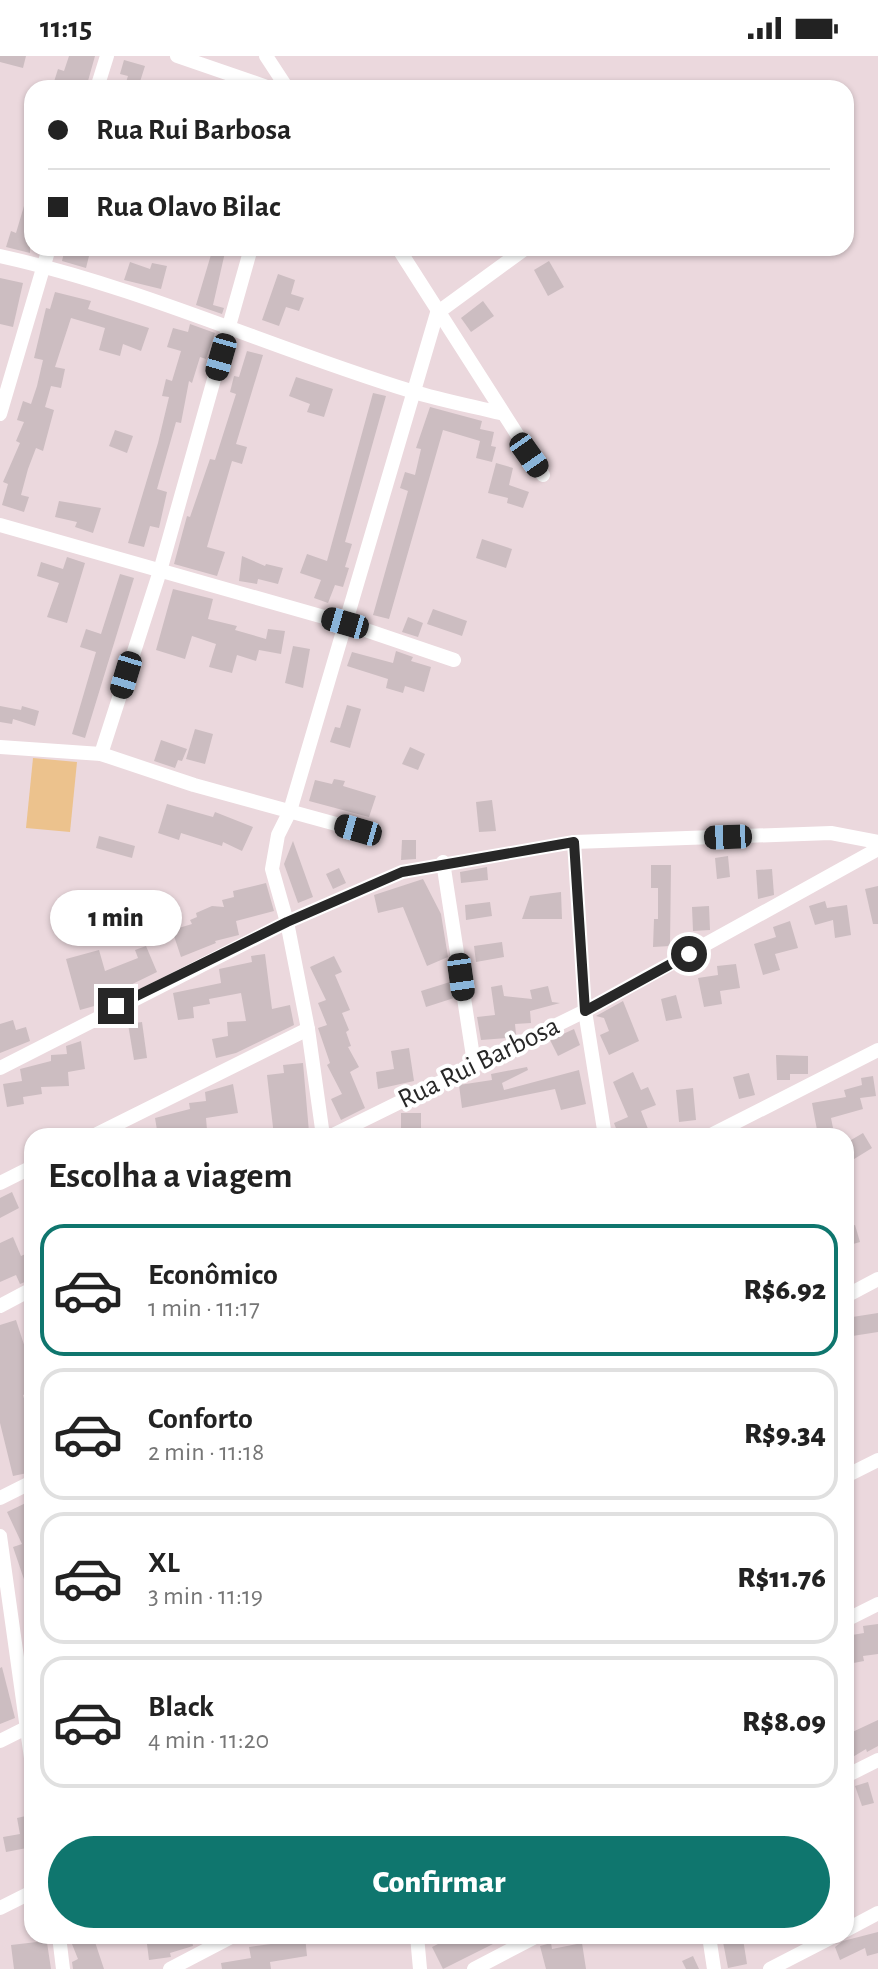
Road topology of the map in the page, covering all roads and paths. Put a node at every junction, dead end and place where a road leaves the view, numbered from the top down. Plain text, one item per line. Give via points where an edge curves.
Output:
1 (107, 56) edge
2 (177, 56) edge
3 (266, 56) edge
4 (100, 80) edge
5 (247, 80) edge
6 (282, 80) edge
7 (0, 256) edge
8 (47, 256) edge
9 (249, 256) edge
10 (403, 256) edge
11 (515, 256) edge
12 (44, 266) junction
13 (437, 313) junction
14 (229, 326) junction
15 (412, 391) junction
16 (500, 413) junction
17 (0, 414) edge
18 (543, 475) dead end
19 (0, 525) edge
20 (160, 571) junction
21 (345, 623) junction
22 (454, 660) dead end
23 (0, 747) edge
24 (101, 754) junction
25 (290, 811) junction
26 (358, 830) dead end
27 (574, 842) junction
28 (878, 842) edge
29 (878, 849) edge
30 (443, 862) junction
31 (287, 922) junction
32 (585, 1011) junction
33 (308, 1029) junction
34 (878, 1050) edge
35 (474, 1063) junction
36 (0, 1068) edge
37 (109, 1128) edge
38 (322, 1128) edge
39 (347, 1128) edge
40 (604, 1128) edge
41 (725, 1128) edge
42 (24, 1171) edge
43 (0, 1183) edge
44 (878, 1279) edge
45 (854, 1292) edge
46 (24, 1293) edge
47 (0, 1306) edge
48 (878, 1460) edge
49 (854, 1472) edge
50 (24, 1486) edge
51 (0, 1498) edge
52 (0, 1536) edge
53 (878, 1604) edge
54 (854, 1616) edge
55 (24, 1693) edge
56 (24, 1729) edge
57 (0, 1741) edge
58 (878, 1760) edge
59 (854, 1772) edge
60 (24, 1896) edge
61 (0, 1908) edge
62 (878, 1913) edge
63 (854, 1926) edge
64 (60, 1944) edge
65 (218, 1944) edge
66 (418, 1944) edge
67 (522, 1944) edge
68 (710, 1944) edge
69 (818, 1944) edge
70 (63, 1969) edge
71 (170, 1969) edge
72 (420, 1969) edge
73 (474, 1969) edge
74 (714, 1969) edge
75 (770, 1969) edge

1 - 4 street
2 - 5 street
3 - 6 street
7 - 12 street
8 - 12 street
9 - 14 street
10 - 13 street
11 - 13 street
12 - 14 street
12 - 17 street
13 - 15 street
13 - 16 street
14 - 15 street
14 - 20 street
15 - 16 street
15 - 21 street
16 - 18 street
19 - 20 street
20 - 21 street
20 - 24 street
21 - 22 street
21 - 25 street
23 - 24 street
24 - 25 street
25 - 26 street
25 - 31 street via 278,835 272,869
27 - 28 street via 831,833
27 - 30 street
27 - 32 street
29 - 32 street, Rua Rui Barbosa
30 - 31 street via 402,872
30 - 35 street
31 - 33 street
31 - 36 street
32 - 35 street, Rua Rui Barbosa
32 - 40 street
33 - 37 street
33 - 38 street
34 - 41 street
35 - 39 street, Rua Rui Barbosa
42 - 43 street
44 - 45 street
46 - 47 street
48 - 49 street
50 - 51 street
52 - 55 street
53 - 54 street
56 - 57 street
58 - 59 street
60 - 61 street
62 - 63 street
64 - 70 street
65 - 71 street
66 - 72 street
67 - 73 street
68 - 74 street
69 - 75 street

